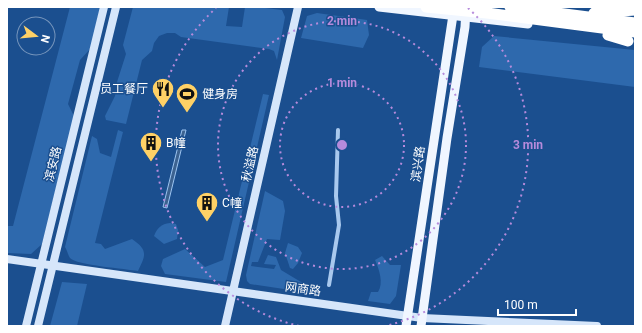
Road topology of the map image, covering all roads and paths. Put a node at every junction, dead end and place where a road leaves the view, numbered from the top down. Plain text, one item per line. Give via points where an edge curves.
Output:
1 (104, 7) edge
2 (116, 7) edge
3 (298, 7) edge
4 (379, 7) edge
5 (426, 7) edge
6 (458, 7) edge
7 (466, 7) edge
8 (510, 7) edge
9 (612, 7) edge
10 (525, 9) junction
11 (635, 9) edge
12 (453, 16) junction
13 (466, 17) junction
14 (553, 22) junction
15 (635, 23) edge
16 (635, 32) edge
17 (635, 36) edge
18 (635, 43) edge
19 (338, 130) dead end
20 (7, 259) edge
21 (41, 264) junction
22 (54, 265) junction
23 (329, 284) dead end
24 (233, 291) junction
25 (407, 316) junction
26 (421, 322) edge
27 (26, 326) edge
28 (38, 326) edge
29 (225, 326) edge
30 (406, 326) edge
31 (597, 326) edge

1 - 21 street, 滨安路
2 - 22 street, 滨安路
3 - 24 street, 秋溢路
4 - 12 main road
5 - 14 highway, bridge
6 - 12 main road, 滨兴路
7 - 13 main road, 滨兴路
8 - 10 highway
9 - 11 main road
10 - 11 highway via 594,13
10 - 15 highway
12 - 13 main road
12 - 25 main road, 滨兴路
13 - 17 main road
13 - 26 main road, 滨兴路
14 - 16 highway, bridge
14 - 18 highway, bridge
19 - 23 street via 338,225
20 - 21 street, 网商路
21 - 22 street, 网商路
21 - 27 street, 滨安路
22 - 24 street, 网商路
22 - 28 street, 滨安路
24 - 25 street, 网商路
24 - 29 street, 秋溢路
25 - 26 street, 网商路
25 - 30 main road, 滨兴路
26 - 31 street, 网商路

